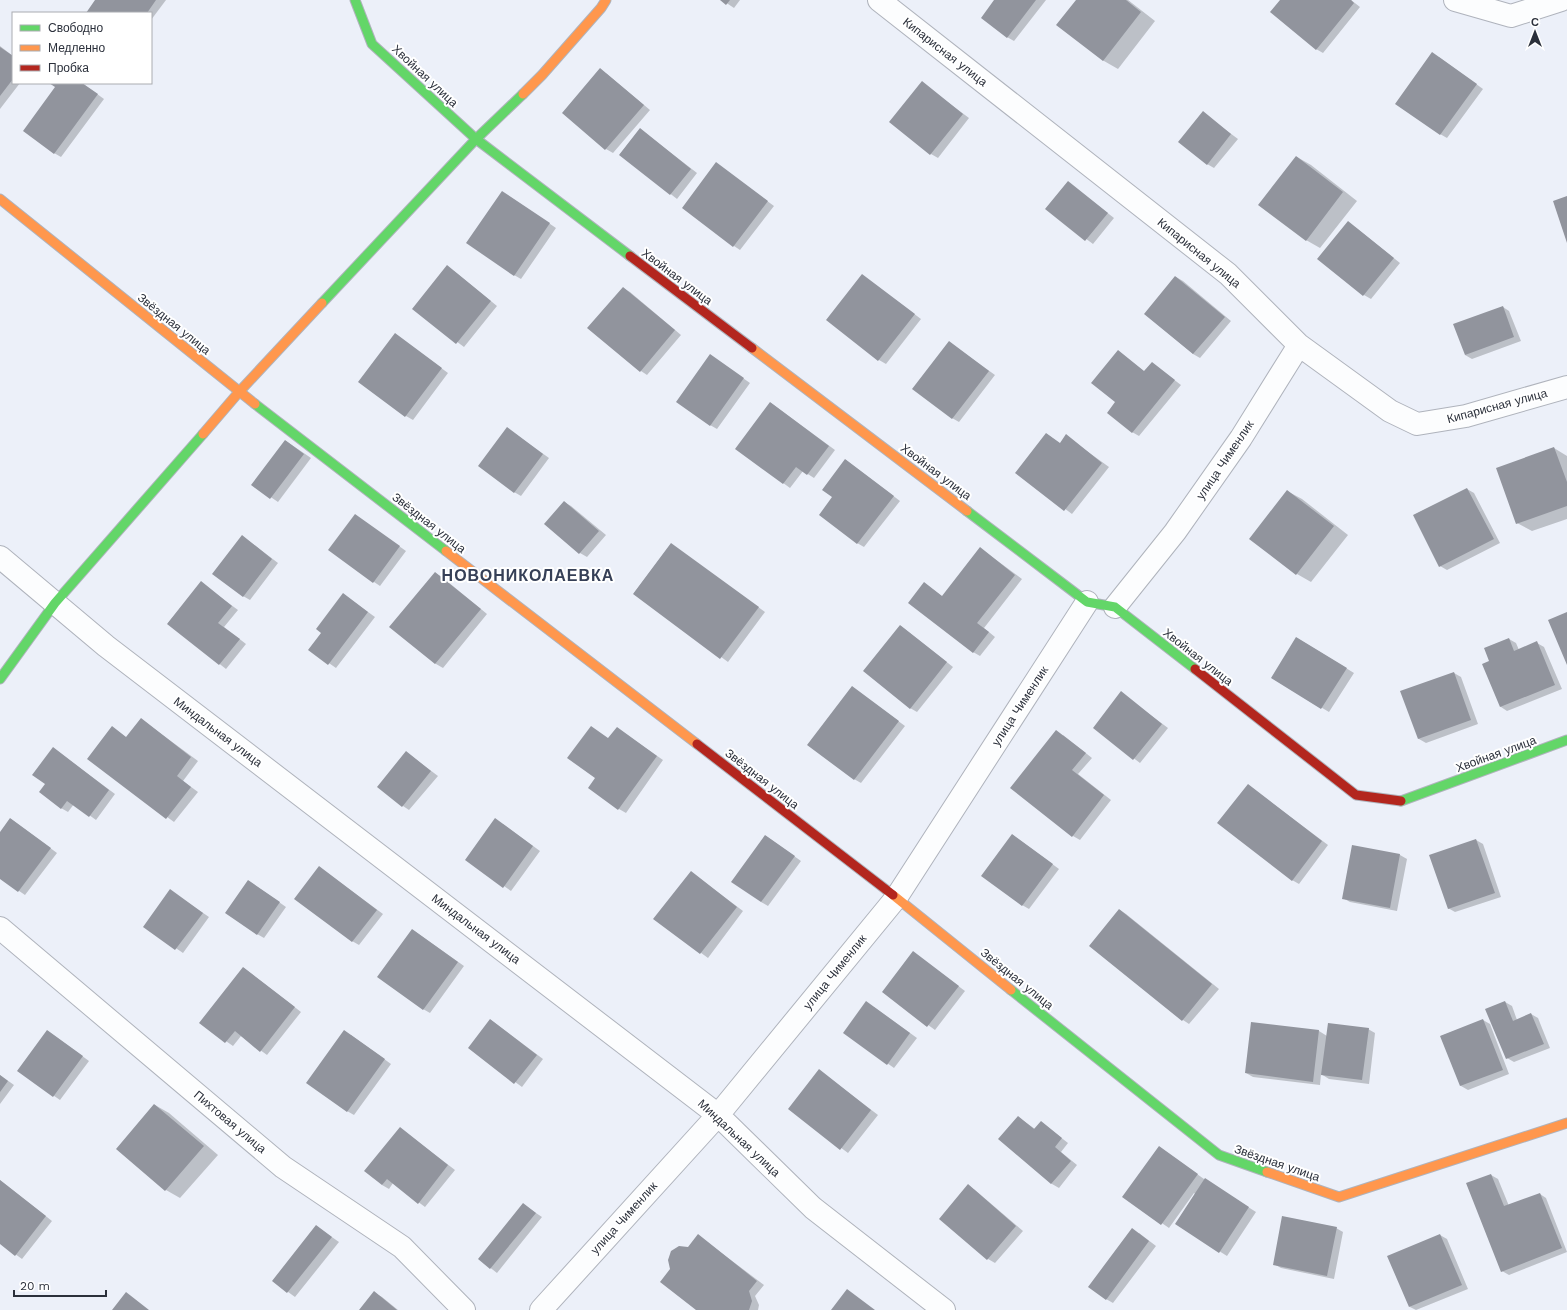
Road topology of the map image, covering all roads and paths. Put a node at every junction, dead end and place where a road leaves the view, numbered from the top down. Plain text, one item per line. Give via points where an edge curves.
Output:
1 (355, 0) edge
2 (606, 0) edge
3 (879, 0) edge
4 (1456, 0) edge
5 (1562, 0) edge
6 (476, 139) junction
7 (0, 199) edge
8 (1299, 345) junction
9 (1567, 386) edge
10 (239, 392) junction
11 (0, 557) edge
12 (1087, 602) junction
13 (55, 603) junction
14 (1115, 607) junction
15 (0, 679) edge
16 (1567, 740) edge
17 (896, 898) junction
18 (0, 928) edge
19 (718, 1115) junction
20 (1567, 1124) edge
21 (464, 1310) edge
22 (541, 1310) edge
23 (944, 1310) edge

1 - 6 street, Хвойная улица via 372,44
2 - 6 street via 542,75
3 - 8 street, Кипарисная улица via 1228,274
4 - 5 street via 1511,16
6 - 10 street
6 - 12 street, Хвойная улица
7 - 10 street, Звёздная улица
8 - 9 street, Кипарисная улица via 1390,410 1418,424 1466,416
8 - 14 street, улица Чименлик via 1232,451 1175,532
10 - 13 street
10 - 17 street, Звёздная улица
11 - 13 street, Миндальная улица
12 - 14 street, Хвойная улица
12 - 17 street, улица Чименлик
13 - 15 street
13 - 19 street, Миндальная улица via 112,651
14 - 16 street, Хвойная улица via 1356,795 1402,801
17 - 19 street, улица Чименлик
17 - 20 street, Звёздная улица via 1219,1155 1338,1197
18 - 21 street, Пихтовая улица via 283,1167 402,1247
19 - 22 street, улица Чименлик
19 - 23 street, Миндальная улица via 813,1208

